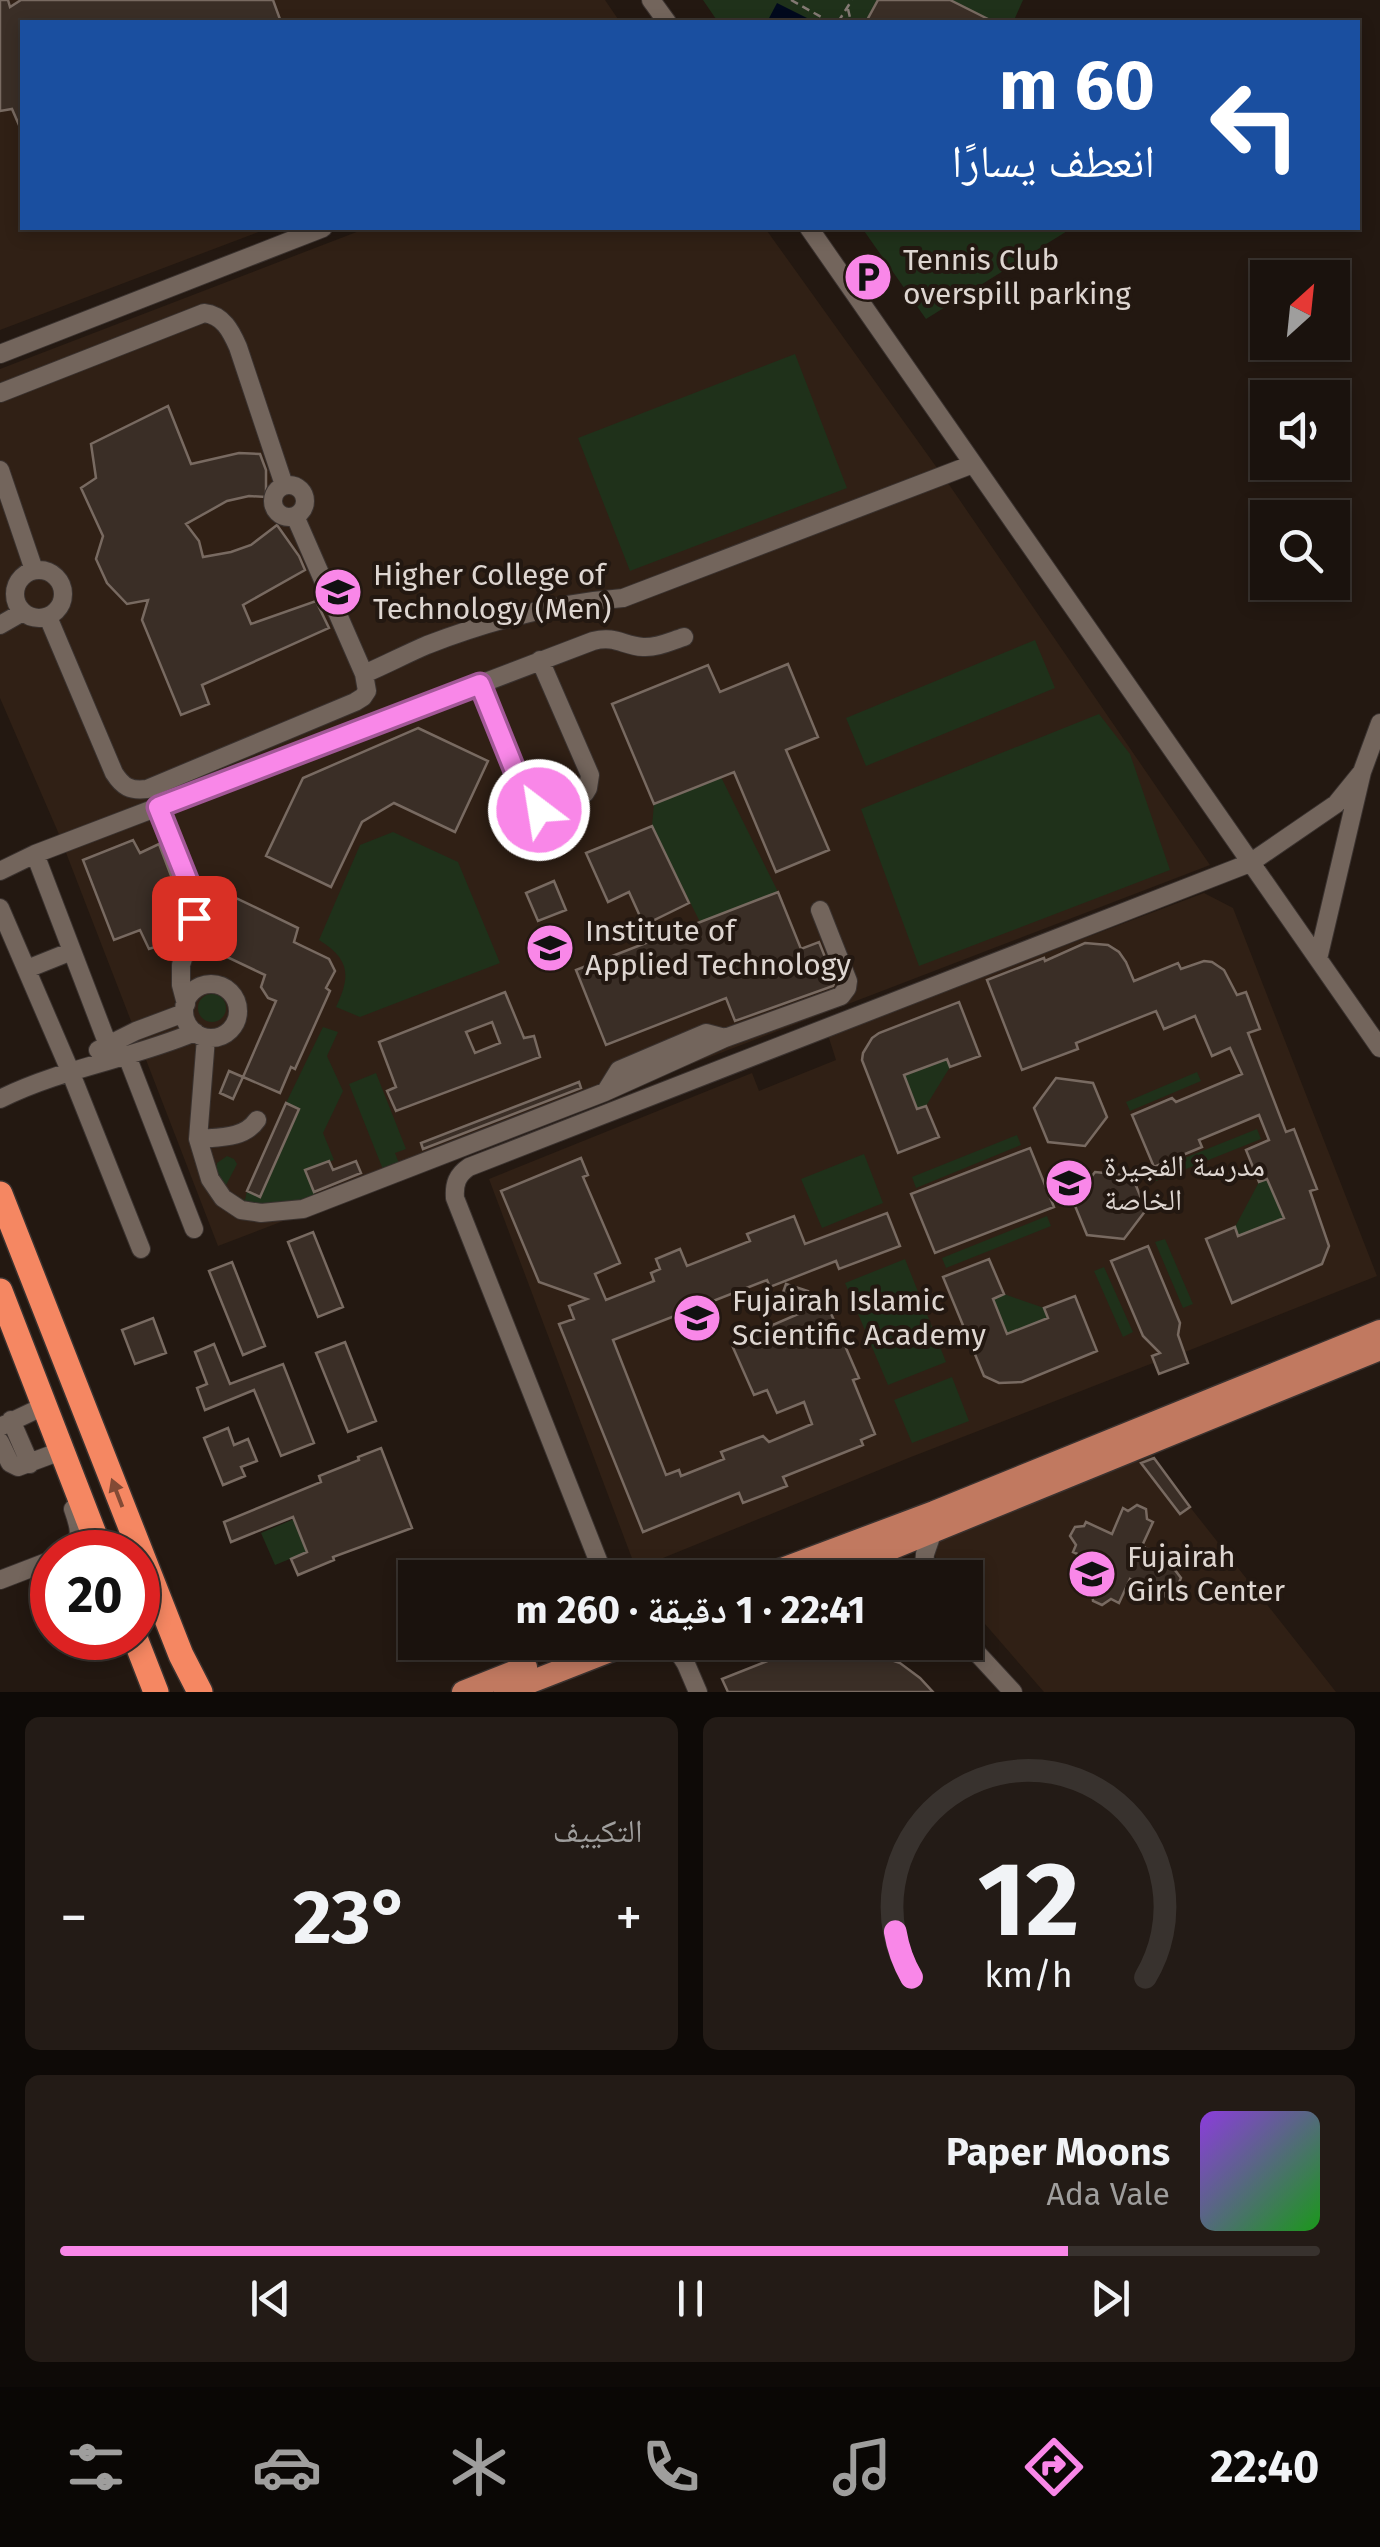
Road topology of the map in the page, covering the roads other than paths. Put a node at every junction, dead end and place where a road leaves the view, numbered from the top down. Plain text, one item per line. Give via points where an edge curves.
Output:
1 (318, 230) edge
2 (810, 230) edge
3 (0, 354) edge
4 (0, 393) edge
5 (973, 464) junction
6 (0, 470) edge
7 (34, 570) junction
8 (7, 595) edge
9 (21, 613) junction
10 (48, 618) junction
11 (0, 624) edge
12 (684, 637) dead end
13 (540, 660) junction
14 (364, 674) junction
15 (480, 684) junction
16 (1380, 723) edge
17 (1362, 772) junction
18 (158, 807) junction
19 (35, 854) junction
20 (1250, 863) junction
21 (0, 871) edge
22 (0, 908) edge
23 (820, 910) dead end
24 (185, 946) junction
25 (72, 951) junction
26 (1318, 960) junction
27 (26, 970) junction
28 (207, 985) junction
29 (185, 1008) junction
30 (208, 1035) junction
31 (108, 1045) junction
32 (1380, 1048) edge
33 (127, 1056) junction
34 (69, 1069) junction
35 (0, 1091) edge
36 (0, 1099) edge
37 (257, 1120) dead end
38 (198, 1139) junction
39 (0, 1194) edge
40 (194, 1230) dead end
41 (142, 1249) dead end
42 (0, 1291) edge
43 (1380, 1331) edge
44 (8, 1333) edge
45 (1380, 1349) edge
46 (44, 1406) junction
47 (6, 1423) edge
48 (0, 1442) edge
49 (62, 1451) junction
50 (30, 1464) junction
51 (73, 1480) junction
52 (80, 1530) edge
53 (93, 1530) edge
54 (934, 1531) junction
55 (871, 1546) junction
56 (598, 1560) edge
57 (822, 1560) edge
58 (844, 1560) edge
59 (885, 1560) edge
60 (924, 1560) edge
61 (30, 1568) edge
62 (0, 1580) edge
63 (144, 1660) edge
64 (544, 1660) edge
65 (587, 1660) edge
66 (683, 1660) edge
67 (686, 1660) edge
68 (983, 1660) edge
69 (686, 1664) junction
70 (156, 1692) edge
71 (200, 1692) edge
72 (463, 1692) edge
73 (506, 1692) edge
74 (698, 1692) edge
75 (1013, 1692) edge

1 - 3 street
2 - 5 street
4 - 14 street via 204,312 214,314 232,332 284,485 300,488 305,498 295,516
5 - 14 street via 623,598 514,617
5 - 20 street
6 - 7 street
7 - 8 street
7 - 10 street via 61,583 62,603
8 - 9 street
9 - 10 street
9 - 11 street
10 - 14 street via 114,773 134,790 363,698
12 - 13 street via 650,647 600,639
13 - 15 street
13 - 15 street via 590,775 585,793 552,809 528,802
15 - 18 street
16 - 17 street
17 - 20 street via 1336,804
17 - 26 street
18 - 19 street
18 - 24 street via 194,900
19 - 21 street
19 - 25 street
20 - 26 street
20 - 56 street via 459,1174 455,1198
22 - 27 street
23 - 38 street via 848,981 841,996 303,1209 241,1210 223,1198
24 - 28 street via 193,973
24 - 29 street
25 - 27 street
25 - 31 street
26 - 32 street
27 - 34 street
28 - 29 street via 195,990
28 - 30 street via 228,990 238,1005 236,1022
29 - 30 street via 190,1027
29 - 31 street
30 - 33 street
30 - 38 street
31 - 34 street
33 - 34 street
33 - 40 street
34 - 35 street
34 - 36 street
34 - 41 street
37 - 38 street via 240,1134
71 -> 39 highway
42 - 44 highway
43 - 55 main road
44 - 46 highway
45 - 54 main road
46 - 47 street
46 - 49 highway
47 - 50 street
48 - 50 street via 13,1466
49 - 50 street
49 - 51 highway
51 - 52 street via 69,1499
51 - 53 highway
54 - 55 main road
54 - 60 street
55 - 57 main road
55 - 58 main road
55 - 59 street
61 - 62 street
63 - 70 highway
64 - 72 main road
65 - 73 main road
66 - 69 street
67 - 69 street
68 - 75 street
69 - 74 street

